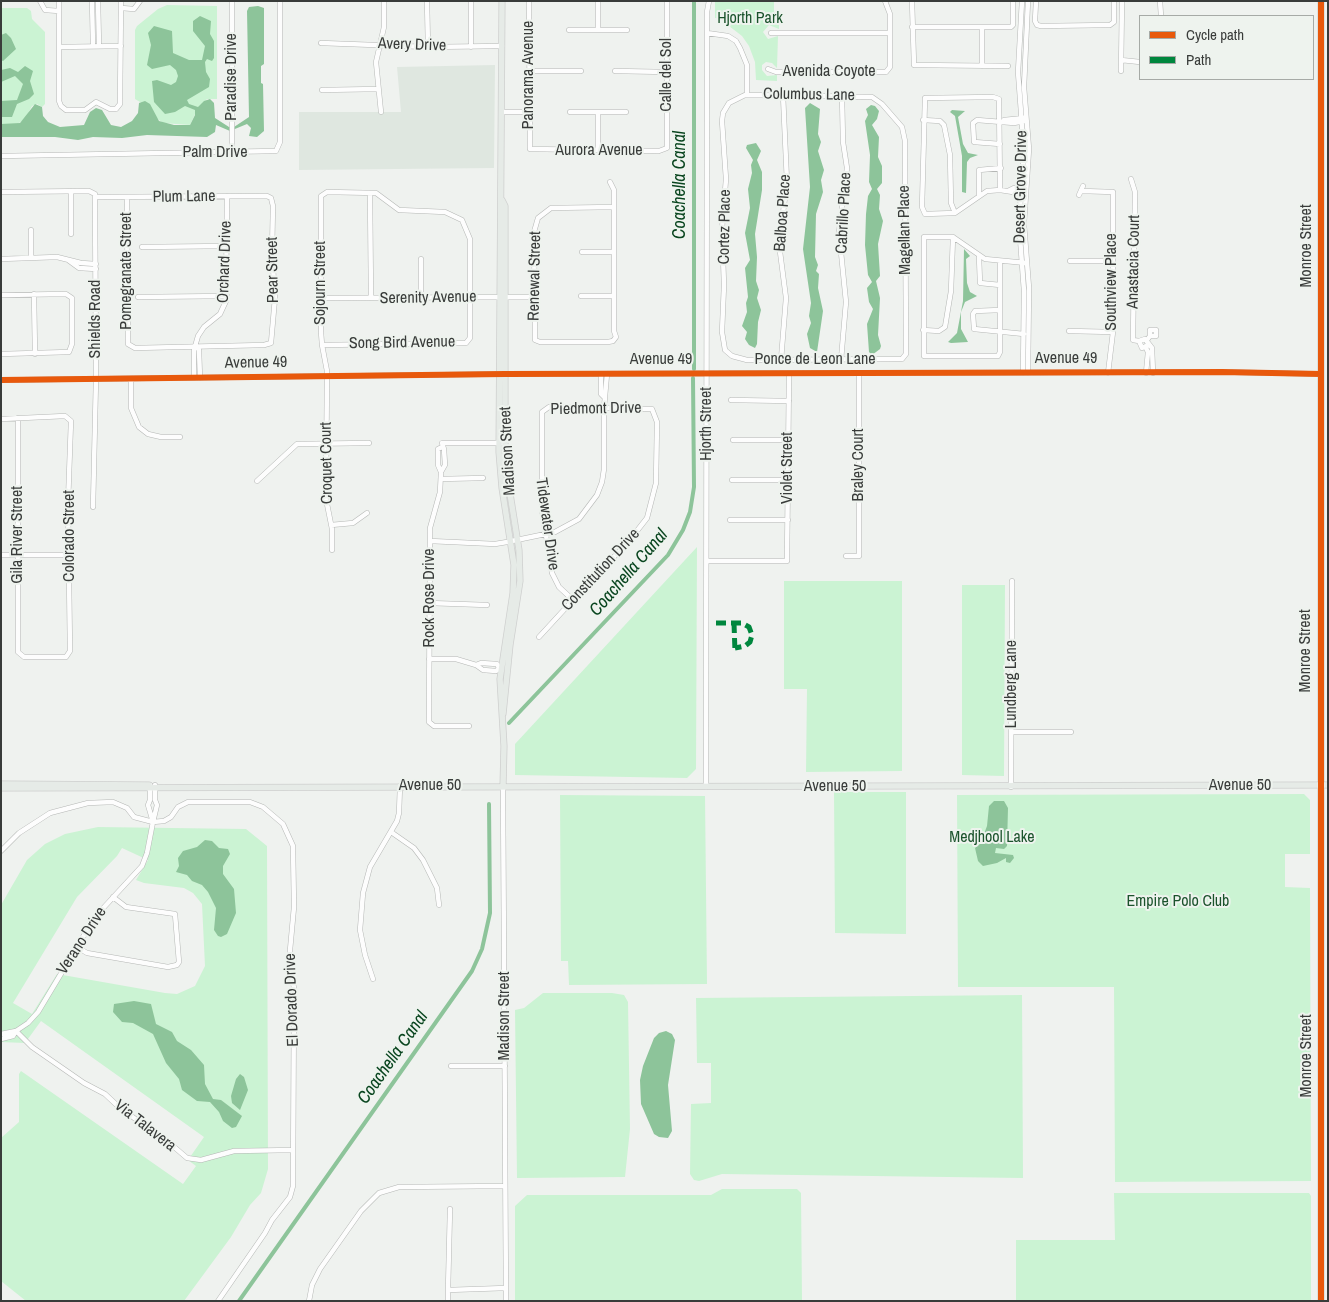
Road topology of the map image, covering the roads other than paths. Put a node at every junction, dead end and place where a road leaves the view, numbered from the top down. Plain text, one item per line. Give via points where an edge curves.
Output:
1 (40, 1) edge
2 (59, 1) edge
3 (92, 1) edge
4 (98, 1) edge
5 (121, 1) edge
6 (140, 1) edge
7 (232, 1) edge
8 (280, 1) edge
9 (384, 1) edge
10 (427, 1) edge
11 (471, 1) edge
12 (502, 1) edge
13 (529, 1) edge
14 (598, 1) edge
15 (667, 1) edge
16 (709, 1) edge
17 (885, 1) edge
18 (912, 1) edge
19 (1013, 1) edge
20 (1022, 1) edge
21 (1028, 1) edge
22 (1036, 1) edge
23 (1114, 1) edge
24 (1122, 1) edge
25 (1160, 1) edge
26 (1321, 1) edge
27 (121, 8) junction
28 (1012, 10) junction
29 (1025, 10) junction
30 (1037, 10) junction
31 (59, 11) junction
32 (1160, 15) edge
33 (982, 27) junction
34 (912, 28) junction
35 (569, 30) dead end
36 (598, 30) junction
37 (627, 30) dead end
38 (707, 33) junction
39 (772, 33) dead end
40 (890, 33) junction
41 (321, 43) dead end
42 (382, 45) junction
43 (92, 46) junction
44 (99, 46) junction
45 (121, 46) junction
46 (502, 46) junction
47 (59, 47) junction
48 (428, 47) junction
49 (471, 47) junction
50 (1121, 60) junction
51 (1139, 62) edge
52 (982, 66) junction
53 (1008, 66) dead end
54 (768, 69) dead end
55 (529, 71) junction
56 (582, 71) dead end
57 (615, 71) dead end
58 (1122, 71) dead end
59 (666, 72) junction
60 (378, 89) junction
61 (322, 90) dead end
62 (747, 95) junction
63 (783, 95) junction
64 (842, 96) junction
65 (729, 103) joint
66 (885, 109) joint
67 (380, 112) dead end
68 (502, 112) junction
69 (529, 112) junction
70 (570, 112) dead end
71 (598, 112) junction
72 (626, 112) dead end
73 (1023, 119) junction
74 (923, 120) junction
75 (1000, 121) junction
76 (1000, 144) junction
77 (667, 148) joint
78 (530, 149) joint
79 (598, 150) junction
80 (232, 153) junction
81 (1, 156) edge
82 (1001, 168) junction
83 (1324, 174) edge
84 (1131, 179) dead end
85 (610, 182) dead end
86 (1000, 190) junction
87 (71, 191) junction
88 (1024, 191) junction
89 (1081, 191) dead end
90 (1, 192) edge
91 (370, 192) junction
92 (94, 194) junction
93 (979, 195) junction
94 (227, 196) junction
95 (127, 198) junction
96 (271, 198) joint
97 (614, 207) junction
98 (955, 213) junction
99 (31, 230) dead end
100 (71, 234) dead end
101 (953, 237) junction
102 (227, 246) junction
103 (142, 247) dead end
104 (582, 252) dead end
105 (614, 252) junction
106 (979, 257) junction
107 (31, 258) junction
108 (1, 259) edge
109 (421, 259) dead end
110 (1024, 261) junction
111 (1070, 261) dead end
112 (1113, 261) junction
113 (1000, 262) junction
114 (96, 266) junction
115 (1000, 285) junction
116 (34, 294) junction
117 (1, 295) edge
118 (227, 296) junction
119 (582, 296) dead end
120 (614, 296) junction
121 (138, 297) dead end
122 (470, 297) junction
123 (502, 297) junction
124 (321, 298) junction
125 (371, 298) junction
126 (421, 298) junction
127 (534, 298) junction
128 (1000, 310) junction
129 (923, 330) junction
130 (1000, 331) junction
131 (1025, 331) junction
132 (1069, 332) dead end
133 (1113, 332) junction
134 (1139, 342) junction
135 (1148, 342) junction
136 (322, 345) junction
137 (196, 346) junction
138 (727, 352) joint
139 (1, 354) edge
140 (35, 354) junction
141 (904, 358) joint
142 (781, 360) junction
143 (841, 360) junction
144 (1025, 373) junction
145 (1108, 373) junction
146 (1146, 373) junction
147 (1153, 373) junction
148 (502, 374) junction
149 (604, 374) junction
150 (706, 374) junction
151 (859, 374) junction
152 (1320, 374) junction
153 (789, 375) junction
154 (326, 376) junction
155 (197, 378) junction
156 (96, 379) junction
157 (131, 379) junction
158 (1, 380) edge
159 (731, 400) dead end
160 (789, 401) junction
161 (604, 408) junction
162 (652, 409) joint
163 (542, 412) joint
164 (1, 418) edge
165 (18, 418) junction
166 (180, 437) dead end
167 (733, 440) dead end
168 (788, 440) junction
169 (369, 443) dead end
170 (502, 443) junction
171 (325, 444) junction
172 (441, 478) junction
173 (484, 478) dead end
174 (732, 480) dead end
175 (788, 480) junction
176 (257, 481) dead end
177 (94, 507) dead end
178 (367, 514) dead end
179 (730, 520) dead end
180 (788, 520) junction
181 (331, 525) junction
182 (546, 534) junction
183 (430, 541) junction
184 (514, 541) junction
185 (332, 550) dead end
186 (69, 554) junction
187 (1, 555) edge
188 (18, 555) junction
189 (846, 556) dead end
190 (708, 561) junction
191 (1012, 581) dead end
192 (573, 600) junction
193 (429, 603) junction
194 (487, 605) dead end
195 (539, 637) dead end
196 (18, 652) joint
197 (429, 659) junction
198 (489, 664) junction
199 (476, 665) junction
200 (500, 668) junction
201 (488, 670) junction
202 (469, 726) dead end
203 (501, 731) junction
204 (1012, 732) junction
205 (1071, 732) dead end
206 (1, 784) edge
207 (1328, 785) edge
208 (400, 786) junction
209 (503, 786) junction
210 (1320, 786) junction
211 (152, 787) junction
212 (706, 787) junction
213 (1011, 787) junction
214 (1, 788) edge
215 (151, 822) junction
216 (391, 832) junction
217 (3, 844) edge
218 (1, 851) edge
219 (113, 897) junction
220 (439, 905) dead end
221 (77, 947) junction
222 (373, 979) dead end
223 (16, 1031) junction
224 (1, 1034) edge
225 (1, 1038) edge
226 (451, 1066) dead end
227 (505, 1066) junction
228 (293, 1150) junction
229 (505, 1186) junction
230 (450, 1209) dead end
231 (506, 1288) junction
232 (448, 1290) junction
233 (218, 1301) edge
234 (309, 1301) edge
235 (448, 1301) edge
236 (506, 1301) edge
237 (1321, 1301) edge

1 - 31 street via 45,10
2 - 31 street
3 - 43 street
4 - 44 street
5 - 27 street
6 - 27 street via 134,9
7 - 80 street, Paradise Drive
8 - 80 street, Palm Drive via 280,145 272,153
9 - 42 street
10 - 48 street
11 - 49 street
12 - 46 main road, Madison Street
13 - 55 street, Panorama Avenue
14 - 36 street
15 - 59 street, Calle del Sol
16 - 38 street, Hjorth Street
17 - 40 street via 890,14
18 - 34 street
19 - 28 street
20 - 29 street, Desert Grove Drive
21 - 29 street, Desert Grove Drive
22 - 30 street
23 - 30 street via 1114,22 1110,26 1039,26 1035,21
24 - 50 street
25 - 32 street
26 - 83 main road, Monroe Street
27 - 45 street
28 - 29 street
28 - 33 street via 1011,27
29 - 30 street
29 - 73 street, Desert Grove Drive via 1018,72
31 - 47 street
33 - 34 street
33 - 52 street
34 - 52 street via 912,62 915,65
35 - 36 street
36 - 37 street
38 - 62 street via 728,36 736,41 747,65
38 - 150 street, Hjorth Street
39 - 40 street
40 - 54 street, Avenida Coyote via 889,70 776,72
41 - 42 street, Avery Drive
42 - 48 street, Avery Drive
42 - 60 street via 376,62
43 - 44 street
43 - 47 street
44 - 45 street
45 - 47 street via 121,100 113,110 99,102 84,110 66,110 61,106
46 - 49 street, Avery Drive
46 - 68 main road, Madison Street
48 - 49 street, Avery Drive
50 - 51 street
50 - 58 street
52 - 53 street
55 - 56 street
55 - 69 street, Panorama Avenue
57 - 59 street
59 - 77 street, Calle del Sol
60 - 61 street
60 - 67 street
62 - 63 street, Columbus Lane
62 - 65 street, Columbus Lane
63 - 64 street, Columbus Lane
63 - 142 street, Balboa Place via 786,182 779,244 786,298
64 - 66 street, Columbus Lane via 872,97
64 - 143 street, Cabrillo Place via 847,174 839,232 846,302
65 - 138 street, Cortez Place via 722,121 726,178 722,229 722,332
66 - 141 street, Magellan Place via 905,132
68 - 69 street
68 - 123 main road, Madison Street
69 - 78 street, Panorama Avenue
70 - 71 street
71 - 72 street
71 - 79 street
73 - 75 street
73 - 88 street, Desert Grove Drive
74 - 75 street via 926,97 996,98 1000,101
74 - 98 street via 940,121 944,126 950,155 951,203
74 - 98 street via 922,207 925,214
75 - 76 street
75 - 76 street via 975,121 972,125 972,138 976,143
76 - 82 street
77 - 79 street, Aurora Avenue via 660,151
78 - 79 street, Aurora Avenue
80 - 81 street, Palm Drive
82 - 86 street
82 - 93 street via 979,170
83 - 152 main road, Monroe Street
84 - 134 street, Anastacia Court via 1135,192 1133,340
85 - 97 street via 614,190
86 - 88 street
86 - 93 street
87 - 90 street, Plum Lane
87 - 92 street, Plum Lane
87 - 100 street
88 - 110 street, Desert Grove Drive via 1018,224
89 - 112 street, Southview Place via 1113,192
91 - 122 street via 382,195 399,210 445,212 462,220 470,239
91 - 124 street, Sojourn Street via 327,192 321,196
91 - 125 street
92 - 95 street, Plum Lane
92 - 114 street, Shields Road
93 - 98 street
94 - 95 street, Plum Lane
94 - 96 street, Plum Lane
94 - 102 street, Orchard Drive
95 - 137 street, Pomegranate Street via 128,344 136,348
96 - 137 street, Pear Street via 274,206 275,298 271,343 264,346
97 - 105 street
97 - 127 street, Renewal Street via 551,208 542,213 534,232
99 - 107 street
101 - 106 street
101 - 129 street via 951,291 945,327
101 - 129 street via 924,237
102 - 103 street
102 - 118 street, Orchard Drive
104 - 105 street
105 - 120 street
106 - 113 street
106 - 115 street via 980,283
107 - 108 street
107 - 114 street via 57,258
109 - 126 street
110 - 113 street
110 - 131 street, Desert Grove Drive
111 - 112 street
112 - 133 street, Southview Place
113 - 115 street
114 - 156 street, Shields Road
115 - 128 street
116 - 117 street
116 - 140 street
116 - 140 street via 70,295 72,344 69,352
118 - 121 street
118 - 137 street, Orchard Drive via 220,314 200,332
119 - 120 street
120 - 127 street, Renewal Street via 616,337 613,340 540,342 535,340
122 - 123 street, Serenity Avenue
122 - 126 street, Serenity Avenue
122 - 136 street, Song Bird Avenue via 470,338 466,342
123 - 127 street, Serenity Avenue
123 - 148 main road, Madison Street
124 - 125 street, Serenity Avenue
124 - 136 street, Sojourn Street
125 - 126 street, Serenity Avenue
128 - 130 street
128 - 130 street via 976,310 973,325 977,331
129 - 130 street via 924,356 998,356
130 - 131 street
131 - 144 street, Desert Grove Drive
132 - 133 street
133 - 145 street, Southview Place
134 - 135 street via 1144,338
134 - 135 street via 1140,347
135 - 146 street
135 - 147 street via 1152,348
136 - 154 street, Sojourn Street
137 - 155 street, Orchard Drive
138 - 142 street, Ponce de Leon Lane via 743,360
139 - 140 street
141 - 143 street, Ponce de Leon Lane
142 - 143 street, Ponce de Leon Lane
144 - 145 street, Avenue 49
144 - 151 street, Avenue 49
145 - 146 street, Avenue 49
146 - 147 street, Avenue 49
147 - 152 street, Avenue 49
148 - 149 street, Avenue 49
148 - 154 street, Avenue 49
148 - 170 main road, Madison Street
149 - 150 street, Avenue 49
149 - 161 street via 607,394
150 - 153 street, Avenue 49
150 - 190 street, Hjorth Street
151 - 153 street, Avenue 49
151 - 189 street, Braley Court via 859,556
152 - 210 main road, Monroe Street
153 - 160 street, Violet Street
154 - 155 street, Avenue 49
154 - 171 street, Croquet Court
155 - 157 street, Avenue 49
156 - 157 street, Avenue 49
156 - 158 street, Avenue 49
156 - 177 street, Shields Road
157 - 166 street via 131,408 139,427 148,434
159 - 160 street
160 - 168 street, Violet Street
161 - 162 street, Piedmont Drive
161 - 163 street, Piedmont Drive via 549,407
161 - 182 street via 604,469 597,495 578,519
162 - 192 street, Constitution Drive via 657,422 656,483 647,518
163 - 182 street, Tidewater Drive via 540,495
164 - 165 street
165 - 186 street, Colorado Street via 65,416 71,421
165 - 188 street, Gila River Street
167 - 168 street
168 - 175 street, Violet Street
169 - 171 street
170 - 172 street, Rock Rose Drive via 442,445 445,465
170 - 184 main road, Madison Street via 502,493
171 - 176 street via 297,444
171 - 181 street, Croquet Court via 326,499
172 - 173 street
172 - 183 street, Rock Rose Drive
174 - 175 street
175 - 180 street, Violet Street
178 - 181 street via 353,523
179 - 180 street
180 - 190 street, Violet Street via 787,561
181 - 185 street, Croquet Court
182 - 184 street
182 - 192 street, Tidewater Drive via 554,579
183 - 184 street via 495,544
183 - 193 street, Rock Rose Drive
184 - 200 main road, Madison Street via 514,585
184 - 203 main road, Madison Street via 520,590 509,652
186 - 188 street
186 - 196 street, Colorado Street via 69,655 24,657
187 - 188 street
188 - 196 street, Gila River Street
190 - 212 street, Hjorth Street
191 - 204 street, Lundberg Lane
192 - 195 street, Constitution Drive
193 - 194 street
193 - 197 street, Rock Rose Drive
197 - 199 street via 456,659
197 - 202 street, Rock Rose Drive via 430,724
198 - 199 street
198 - 200 street via 497,664
198 - 201 street
199 - 201 street
200 - 201 street
200 - 203 main road, Madison Street
203 - 209 main road, Madison Street
204 - 205 street
204 - 213 street, Lundberg Lane
206 - 211 main road, Avenue 50
207 - 210 main road, Avenue 50
208 - 209 main road, Avenue 50
208 - 211 main road, Avenue 50
208 - 216 street via 399,813
209 - 212 main road, Avenue 50
209 - 227 street, Madison Street
210 - 213 main road, Avenue 50
210 - 237 main road, Monroe Street
211 - 214 main road, Avenue 50
211 - 215 street, Verano Drive via 148,805
211 - 215 street, Verano Drive via 157,805
212 - 213 main road, Avenue 50
215 - 217 street via 134,817 127,808 113,802 88,803 50,813
215 - 219 street, Verano Drive via 142,866
215 - 228 street, El Dorado Drive via 164,821 188,802 250,802 272,814 290,835 294,899 289,961 294,988
216 - 220 street via 414,848 423,860 437,888
216 - 222 street via 370,867 361,908 362,942
217 - 218 street
219 - 221 street, Verano Drive via 103,906
219 - 221 street via 126,907 175,914 179,962 168,967 87,953
221 - 223 street, Verano Drive via 38,1012 28,1024
223 - 224 street
223 - 225 street via 13,1036
223 - 228 street, Via Talavera via 32,1046 105,1094 187,1158 201,1160 234,1151
226 - 227 street
227 - 229 street, Madison Street
228 - 233 street, El Dorado Drive via 290,1197
229 - 231 street, Madison Street
229 - 234 street via 399,1187 379,1193 361,1211 320,1270 312,1285
230 - 232 street
231 - 232 street
231 - 236 street, Madison Street
232 - 235 street

